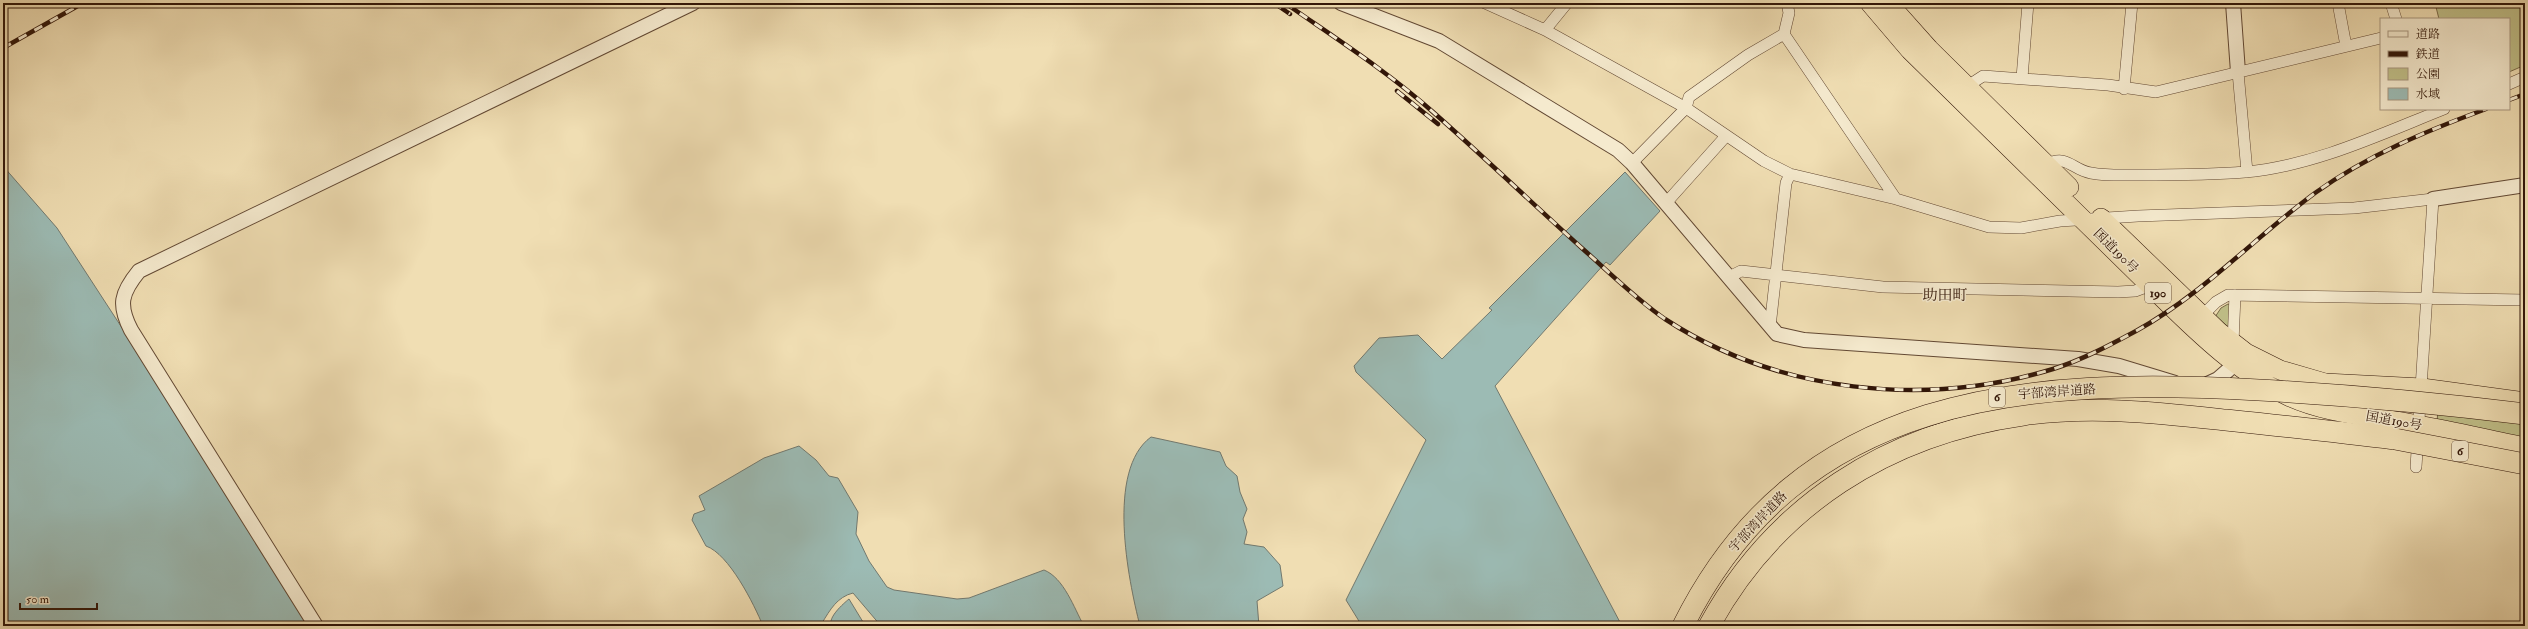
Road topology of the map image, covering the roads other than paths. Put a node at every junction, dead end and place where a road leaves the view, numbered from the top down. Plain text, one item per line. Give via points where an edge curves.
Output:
1 (693, 3) edge
2 (1484, 3) edge
3 (1567, 3) edge
4 (1797, 3) edge
5 (1870, 3) edge
6 (2028, 3) edge
7 (2132, 3) edge
8 (2233, 3) edge
9 (2338, 3) edge
10 (2391, 3) edge
11 (1348, 4) edge
12 (1893, 6) edge
13 (1788, 8) edge
14 (2396, 18) edge
15 (1545, 30) junction
16 (1784, 34) junction
17 (2380, 38) edge
18 (2346, 46) junction
19 (2238, 72) junction
20 (2525, 77) edge
21 (2022, 78) junction
22 (2510, 84) edge
23 (2124, 89) junction
24 (1962, 91) junction
25 (1686, 108) junction
26 (2439, 110) edge
27 (2425, 113) edge
28 (1726, 136) junction
29 (1632, 163) junction
30 (2046, 164) junction
31 (2247, 172) junction
32 (1790, 174) junction
33 (2525, 185) edge
34 (2434, 199) junction
35 (1896, 200) junction
36 (1666, 203) junction
37 (2094, 219) junction
38 (1775, 275) junction
39 (1729, 277) junction
40 (2156, 281) junction
41 (2236, 295) junction
42 (2427, 298) junction
43 (2525, 300) edge
44 (2202, 316) junction
45 (1770, 327) junction
46 (2239, 354) junction
47 (2422, 388) junction
48 (2525, 402) edge
49 (2525, 414) edge
50 (2418, 424) junction
51 (2525, 447) edge
52 (2525, 464) edge
53 (2416, 468) dead end
54 (316, 626) edge
55 (1683, 626) edge
56 (1710, 626) edge

1 - 54 street via 140,271 132,280 122,299 125,318 131,330
2 - 15 street
3 - 15 street
4 - 13 street
5 - 24 highway, 国道190号 / 190 via 1910,50
6 - 21 street
7 - 23 street
8 - 19 street
9 - 18 street
10 - 14 street
11 - 29 street via 1439,41 1618,150
12 - 24 highway, 国道190号 / 190
13 - 16 street
15 - 25 street
16 - 25 street via 1748,55 1689,97
16 - 35 street
17 - 18 street
18 - 19 street
19 - 23 street via 2156,92
19 - 31 street
20 - 22 street
21 - 23 street via 2108,85
21 - 24 street via 1983,76
24 - 30 highway, 国道190号 / 190
24 - 37 highway, 国道190号 / 190
25 - 28 street
25 - 29 street
26 - 27 street
27 - 31 street via 2320,156
28 - 32 street via 1764,161
28 - 36 street
29 - 36 street
30 - 31 street via 2055,160 2066,161 2090,173 2107,174
30 - 37 highway, 国道190号 / 190
32 - 35 street
32 - 38 street via 1786,183
33 - 34 street
34 - 37 street via 2354,208
34 - 42 street
35 - 37 street via 1989,227 2021,228
36 - 39 street
37 - 40 highway, 国道190号 / 190
38 - 39 street via 1741,271
38 - 40 street via 1883,287 2118,292
38 - 45 street
39 - 45 street
40 - 44 highway, 国道190号 / 190
40 - 46 highway, 国道190号 / 190 via 2216,348
41 - 42 street
41 - 44 street via 2228,295 2216,302
41 - 46 street
42 - 43 street
42 - 47 street
44 - 46 highway, 国道190号 / 190
45 - 46 street via 1777,334 1798,339 2078,359 2119,366 2176,384 2198,388 2218,379
46 - 47 highway, 国道190号 / 190 via 2280,370 2325,382
46 - 50 highway, 国道190号 / 190 via 2268,385 2307,403 2329,410
47 - 48 highway, 国道190号 / 190
47 - 50 street
49 - 55 highway, 宇部湾岸道路 / 6, bridge via 2401,401 2218,388 2149,386 2025,394 1936,411 1856,444 1818,467 1783,494 1736,544 1708,582
50 - 51 highway, 国道190号 / 190
50 - 53 street
52 - 56 highway, 宇部湾岸道路 / 6, bridge via 2395,439 2182,416 2104,411 2024,415 1962,427 1881,458 1805,506 1757,555

